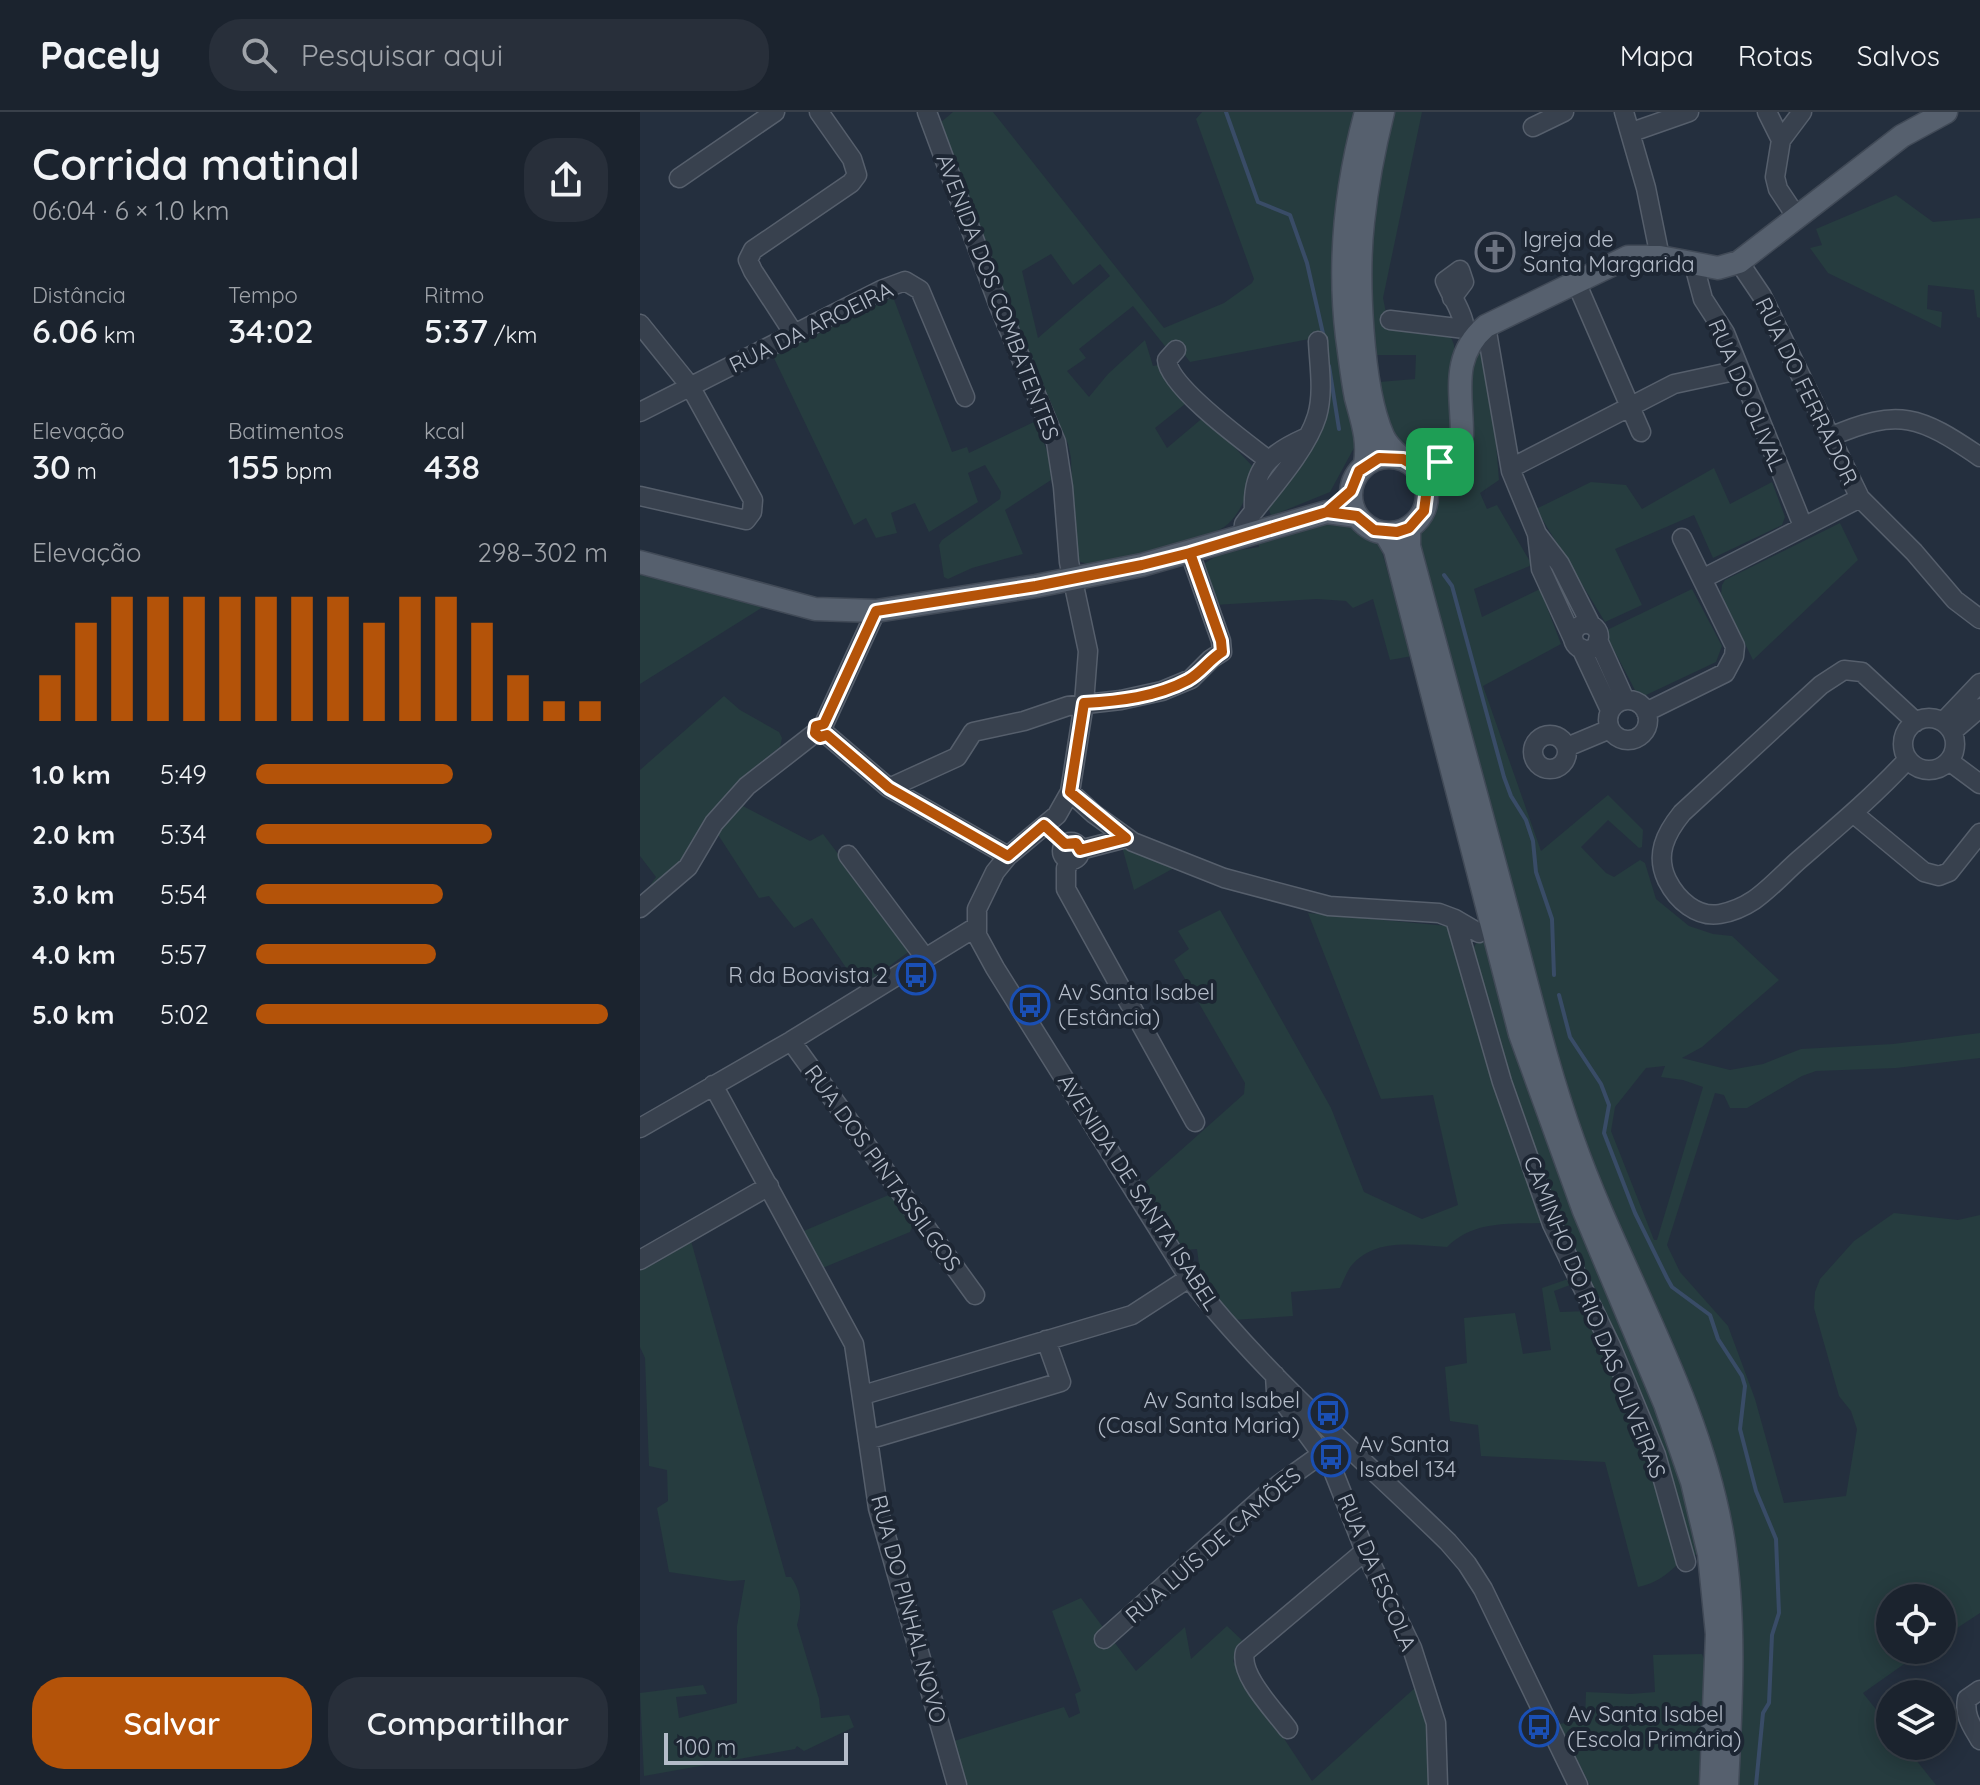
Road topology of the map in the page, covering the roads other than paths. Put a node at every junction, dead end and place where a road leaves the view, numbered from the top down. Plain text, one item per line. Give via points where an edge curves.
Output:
1 (775, 112) edge
2 (819, 112) edge
3 (927, 112) edge
4 (1366, 112) edge
5 (1383, 112) edge
6 (1564, 112) edge
7 (1624, 112) edge
8 (1689, 112) edge
9 (1767, 112) edge
10 (1775, 112) edge
11 (1793, 112) edge
12 (1802, 112) edge
13 (1933, 114) edge
14 (1533, 127) dead end
15 (1632, 132) junction
16 (1781, 140) junction
17 (679, 178) dead end
18 (1796, 216) junction
19 (1660, 257) junction
20 (1739, 262) junction
21 (1694, 265) junction
22 (1576, 282) junction
23 (1452, 298) dead end
24 (1390, 320) dead end
25 (1476, 330) junction
26 (642, 332) edge
27 (794, 334) junction
28 (1318, 341) dead end
29 (1176, 350) dead end
30 (1739, 370) junction
31 (690, 386) junction
32 (965, 397) dead end
33 (1630, 407) junction
34 (640, 412) edge
35 (1641, 432) dead end
36 (1308, 437) junction
37 (1830, 437) junction
38 (1980, 457) edge
39 (1267, 459) junction
40 (1440, 462) junction
41 (1409, 463) junction
42 (1365, 464) junction
43 (1511, 468) junction
44 (1427, 488) junction
45 (1351, 491) junction
46 (640, 496) edge
47 (1860, 498) junction
48 (1254, 510) junction
49 (1327, 512) junction
50 (1357, 516) junction
51 (1803, 526) junction
52 (1409, 528) junction
53 (1385, 533) junction
54 (1243, 537) junction
55 (1682, 538) dead end
56 (1190, 553) junction
57 (640, 562) edge
58 (1072, 578) junction
59 (1702, 579) junction
60 (876, 611) junction
61 (1980, 619) edge
62 (1980, 683) edge
63 (1084, 703) junction
64 (1980, 708) edge
65 (1646, 712) junction
66 (1615, 713) junction
67 (1916, 722) junction
68 (1947, 727) junction
69 (822, 730) junction
70 (1567, 747) dead end
71 (1908, 759) junction
72 (1949, 761) junction
73 (1980, 784) edge
74 (889, 788) junction
75 (1070, 792) junction
76 (1853, 813) junction
77 (1044, 825) junction
78 (1980, 833) edge
79 (1126, 838) junction
80 (1072, 851) junction
81 (848, 855) dead end
82 (1008, 856) junction
83 (640, 908) edge
84 (1455, 919) junction
85 (976, 927) junction
86 (1479, 933) dead end
87 (926, 959) junction
88 (791, 1041) junction
89 (713, 1085) junction
90 (1195, 1122) dead end
91 (640, 1128) edge
92 (769, 1186) junction
93 (640, 1260) edge
94 (1189, 1278) junction
95 (975, 1295) dead end
96 (1046, 1340) junction
97 (1275, 1375) junction
98 (863, 1395) junction
99 (868, 1440) junction
100 (1323, 1453) junction
101 (1365, 1551) junction
102 (1686, 1562) dead end
103 (1104, 1639) dead end
104 (1980, 1690) edge
105 (1288, 1729) dead end
106 (1980, 1740) edge
107 (957, 1785) edge
108 (1438, 1785) edge
109 (1578, 1785) edge
110 (1711, 1785) edge
111 (1727, 1785) edge

1 - 17 street
2 - 27 street via 857,175 753,250 748,260
3 - 58 street, AVENIDA DOS COMBATENTES via 1056,442
4 - 42 main road via 1345,222 1344,279 1352,371 1367,438
5 - 41 main road via 1363,224 1363,326 1383,436
6 - 14 street
7 - 15 street
8 - 15 street
9 - 16 street
10 - 11 street
12 - 16 street
13 - 18 main road
15 - 19 street
16 - 18 street via 1776,182
18 - 20 main road
19 - 21 main road
19 - 22 main road via 1628,257
20 - 21 main road via 1718,268
20 - 37 street, RUA DO FERRADOR via 1762,296
21 - 30 street, RUA DO OLIVAL via 1703,299 1725,333
22 - 25 main road
22 - 33 street
23 - 25 street
24 - 25 street
25 - 40 main road via 1460,368 1461,441
25 - 43 street
26 - 31 street
27 - 31 street, RUA DA AROEIRA
27 - 32 street, RUA DA AROEIRA via 905,281 920,290
28 - 36 street via 1320,399
29 - 39 street via 1167,360 1169,370 1207,412
30 - 33 street via 1674,384
30 - 51 street, RUA DO OLIVAL
31 - 34 street, RUA DA AROEIRA
31 - 46 street via 753,500 752,512 746,520
33 - 35 street
33 - 43 street
36 - 39 street
36 - 48 street
37 - 38 street via 1860,424 1923,422
37 - 47 street, RUA DO FERRADOR
39 - 48 street via 1255,486
40 - 41 main road
40 - 44 main road
41 - 42 main road via 1379,458
41 - 44 main road
42 - 45 main road
43 - 66 street
44 - 52 main road via 1424,511
45 - 49 main road
45 - 50 main road
47 - 51 street
47 - 61 street, RUA DO FERRADOR via 1955,600
48 - 54 street
49 - 50 main road
49 - 54 main road
50 - 53 main road
51 - 59 street
52 - 53 main road
52 - 111 main road via 1409,546 1573,1139 1679,1395 1713,1494 1727,1571 1732,1652
53 - 110 main road via 1395,550 1520,1034 1692,1482 1709,1554 1717,1634
54 - 56 main road
55 - 59 street
56 - 58 main road
56 - 63 street via 1222,652 1191,679 1162,691
57 - 60 main road via 815,609
58 - 60 main road
58 - 63 street via 1088,651
59 - 65 street via 1735,646 1731,664 1725,673
60 - 69 street
62 - 68 street
63 - 74 street via 973,732 957,757
63 - 75 street
64 - 68 street
65 - 66 street via 1637,702
65 - 66 street via 1647,725 1639,736 1626,739 1620,738
66 - 70 street
67 - 68 street via 1929,719
67 - 71 street via 1904,743
67 - 76 street via 1862,672 1844,670 1682,813 1662,846 1661,865 1680,900 1699,913 1719,914 1754,900
68 - 72 street via 1955,747
69 - 74 street
69 - 83 street via 747,786 714,823 688,867
71 - 72 street via 1928,770
71 - 76 street
72 - 73 street
74 - 82 street
75 - 77 street via 1057,815
75 - 79 street
76 - 78 street via 1924,872 1939,876 1949,872
77 - 80 street
77 - 82 street
79 - 80 street
79 - 84 street via 1287,897
80 - 90 street via 1066,889
81 - 87 street
82 - 85 street via 980,900
84 - 86 street
84 - 102 street, CAMINHO DO RIO DAS OLIVEIRAS via 1502,1082 1552,1224 1656,1455
85 - 87 street
85 - 94 street, AVENIDA DE SANTA ISABEL via 995,968
87 - 88 street
88 - 89 street
88 - 95 street, RUA DOS PINTASSILGOS
89 - 91 street
89 - 92 street, RUA DO PINHAL NOVO
92 - 93 street
92 - 98 street, RUA DO PINHAL NOVO via 854,1344
94 - 96 street via 1132,1315
94 - 97 street, AVENIDA DE SANTA ISABEL
96 - 98 street
96 - 99 street via 1061,1382
97 - 100 street, RUA DA ESCOLA via 1276,1392
97 - 109 street, AVENIDA DE SANTA ISABEL via 1467,1564
98 - 99 street, RUA DO PINHAL NOVO
99 - 107 street, RUA DO PINHAL NOVO via 878,1508
100 - 101 street, RUA DA ESCOLA
100 - 103 street, RUA LUÍS DE CAMÕES via 1270,1491
101 - 105 street via 1245,1652 1247,1674
101 - 108 street, RUA DA ESCOLA via 1412,1648 1436,1723
104 - 106 street via 1967,1699 1966,1708

